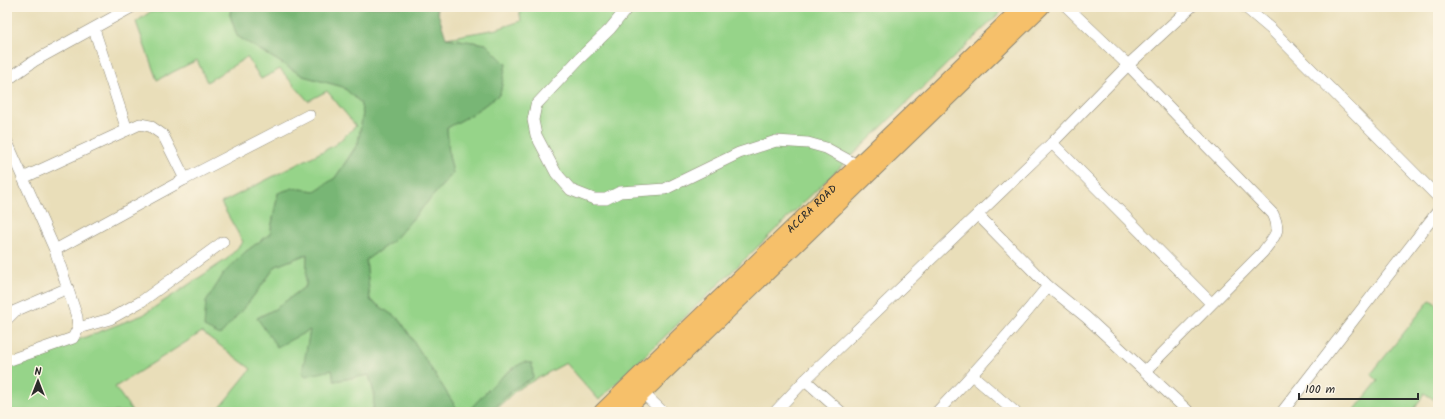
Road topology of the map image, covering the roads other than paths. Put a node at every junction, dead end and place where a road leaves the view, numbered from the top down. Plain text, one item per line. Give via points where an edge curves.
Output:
1 (132, 7) edge
2 (628, 7) edge
3 (1022, 7) edge
4 (1041, 7) edge
5 (1191, 7) edge
6 (1245, 7) edge
7 (1072, 9) edge
8 (94, 29) junction
9 (1128, 66) junction
10 (7, 80) edge
11 (309, 115) dead end
12 (127, 130) junction
13 (7, 142) edge
14 (1052, 143) junction
15 (857, 165) junction
16 (23, 178) junction
17 (185, 179) junction
18 (1438, 197) edge
19 (1438, 211) edge
20 (978, 215) junction
21 (222, 242) dead end
22 (55, 250) junction
23 (1048, 286) junction
24 (68, 288) junction
25 (1211, 303) junction
26 (7, 319) edge
27 (78, 328) junction
28 (7, 361) edge
29 (1145, 371) junction
30 (972, 375) junction
31 (806, 380) junction
32 (643, 393) junction
33 (602, 412) edge
34 (623, 412) edge
35 (662, 412) edge
36 (774, 412) edge
37 (841, 412) edge
38 (937, 412) edge
39 (1015, 412) edge
40 (1189, 412) edge
41 (1282, 412) edge

1 - 8 street
2 - 15 street via 536,105 536,135 556,173 571,190 594,199 606,199 620,192 665,189 739,153 776,141 808,143 826,148
3 - 15 highway, ACCRA ROAD
4 - 32 highway, ACCRA ROAD
5 - 9 street
6 - 18 street via 1271,29
7 - 9 street
8 - 10 street via 34,61
8 - 12 street
9 - 14 street
9 - 25 street via 1273,214 1278,225 1276,234 1263,252
11 - 17 street
12 - 16 street
12 - 17 street via 140,124 159,131
13 - 16 street
14 - 20 street
14 - 25 street
15 - 33 highway, ACCRA ROAD
16 - 22 street
17 - 22 street
19 - 41 street
20 - 23 street
20 - 31 street
21 - 27 street via 147,298 110,319
22 - 24 street
23 - 29 street
23 - 30 street
24 - 26 street via 15,311
24 - 27 street
25 - 29 street
27 - 28 street via 73,338
29 - 40 street
30 - 38 street
30 - 39 street
31 - 36 street
31 - 37 street
32 - 34 highway, ACCRA ROAD
32 - 35 street

